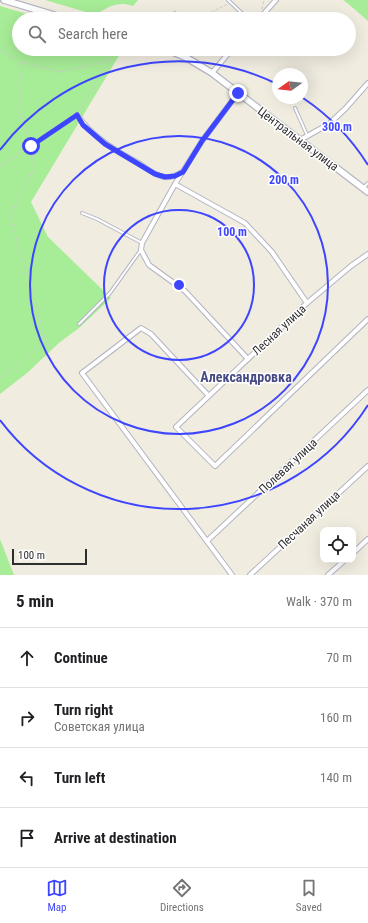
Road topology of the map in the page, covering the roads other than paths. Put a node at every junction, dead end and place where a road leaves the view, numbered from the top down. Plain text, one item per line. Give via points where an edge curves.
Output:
1 (4, 0) edge
2 (228, 0) edge
3 (276, 0) edge
4 (44, 12) edge
5 (241, 12) edge
6 (265, 12) edge
7 (182, 56) edge
8 (226, 56) edge
9 (212, 73) junction
10 (368, 83) edge
11 (238, 93) junction
12 (295, 108) dead end
13 (77, 115) road end
14 (307, 136) junction
15 (300, 140) junction
16 (183, 172) junction
17 (368, 183) edge
18 (176, 184) junction
19 (363, 188) junction
20 (368, 192) edge
21 (82, 213) dead end
22 (142, 243) junction
23 (141, 250) junction
24 (368, 254) edge
25 (307, 303) junction
26 (368, 319) edge
27 (79, 324) dead end
28 (248, 359) junction
29 (368, 390) edge
30 (208, 395) junction
31 (368, 466) edge
32 (368, 539) edge
33 (207, 541) junction
34 (356, 549) edge
35 (342, 563) edge
36 (232, 575) edge
37 (250, 575) edge
38 (328, 575) edge

1 - 4 main road
2 - 5 lane
3 - 6 street
7 - 9 main road, Центральная улица
8 - 9 street
9 - 11 main road, Центральная улица
10 - 14 street via 329,124
11 - 15 main road, Центральная улица
11 - 16 street via 202,141
12 - 14 lane
13 - 16 street via 83,125 105,144 155,174 165,177
14 - 15 street
15 - 19 main road, Центральная улица
16 - 18 street
17 - 19 lane
18 - 22 street
18 - 25 street via 245,223 272,252
19 - 20 main road, Центральная улица
21 - 22 lane
22 - 23 street
23 - 27 lane via 110,293
23 - 28 street via 149,265 185,291
24 - 25 street, Лесная улица
25 - 28 street, Лесная улица
26 - 30 street, Лесная улица via 214,466 176,427
28 - 30 street, Лесная улица
29 - 33 street, Полевая улица
30 - 33 street via 151,334 141,328 82,373
31 - 37 street, Песчаная улица
32 - 34 street
33 - 36 street
35 - 38 street

